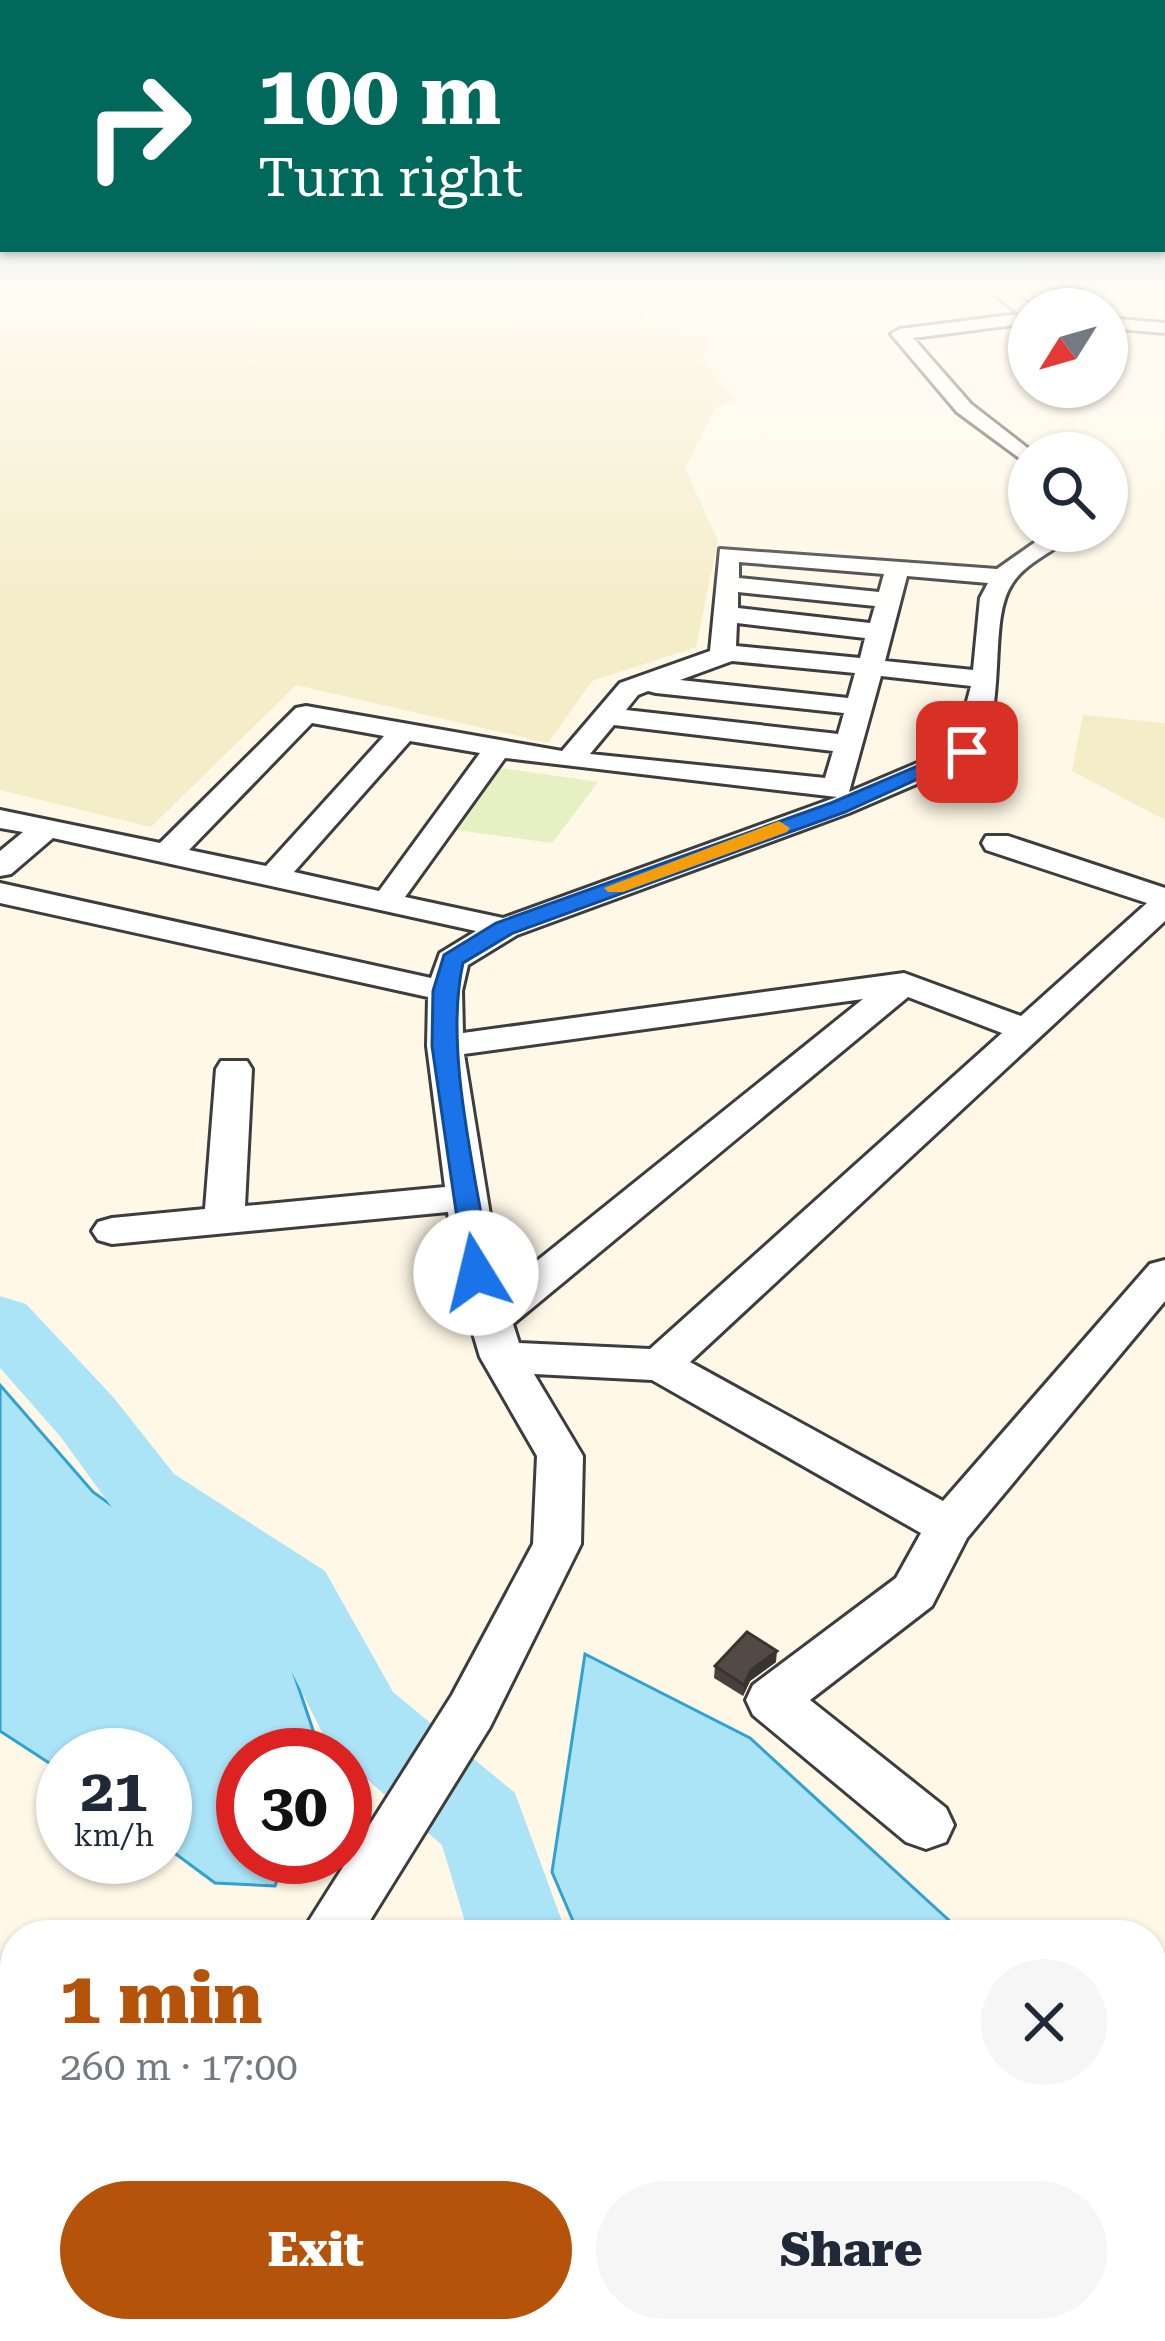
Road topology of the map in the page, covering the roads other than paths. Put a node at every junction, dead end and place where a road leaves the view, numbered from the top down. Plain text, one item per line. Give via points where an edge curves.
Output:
1 (955, 397) edge
2 (1008, 443) edge
3 (1037, 552) edge
4 (897, 569) junction
5 (1003, 577) junction
6 (727, 584) junction
7 (888, 600) junction
8 (725, 614) junction
9 (880, 632) junction
10 (723, 652) junction
11 (870, 668) junction
12 (986, 679) junction
13 (644, 683) junction
14 (859, 707) junction
15 (606, 716) junction
16 (405, 730) junction
17 (849, 744) junction
18 (499, 747) junction
19 (570, 760) junction
20 (0, 819) edge
21 (47, 828) junction
22 (997, 843) dead end
23 (167, 854) junction
24 (0, 867) edge
25 (274, 876) junction
26 (394, 890) dead end
27 (0, 893) edge
28 (1165, 902) edge
29 (505, 928) junction
30 (904, 982) junction
31 (445, 991) junction
32 (1029, 1031) junction
33 (445, 1046) junction
34 (234, 1069) dead end
35 (464, 1198) junction
36 (224, 1218) junction
37 (112, 1231) dead end
38 (1165, 1274) edge
39 (496, 1339) junction
40 (660, 1366) junction
41 (949, 1526) junction
42 (926, 1826) dead end
43 (338, 1920) edge

1 - 2 street
3 - 5 street
4 - 5 street
4 - 6 street via 728,554
4 - 7 street
5 - 12 street via 992,598
6 - 7 street
6 - 8 street
7 - 9 street
8 - 9 street
8 - 10 street
9 - 11 street
10 - 11 street
10 - 13 street
11 - 12 street
11 - 14 street
12 - 29 street via 967,752 838,808
13 - 14 street
13 - 15 street via 629,688
14 - 17 street
15 - 17 street
15 - 19 street
16 - 18 street
16 - 23 street via 306,714
16 - 25 street
17 - 19 street via 837,788
18 - 19 street
18 - 26 street
20 - 21 street
21 - 23 street
21 - 24 street
22 - 28 street
23 - 25 street
25 - 29 street
27 - 31 street
28 - 32 street
29 - 31 street via 452,960
30 - 32 street
30 - 33 street
30 - 39 street
31 - 33 street
32 - 40 street
33 - 35 street
34 - 36 street
35 - 36 street
35 - 39 street
36 - 37 street
38 - 41 street
39 - 40 street
39 - 43 street via 560,1456 557,1544 445,1750
40 - 41 street
41 - 42 street via 914,1592 772,1700

